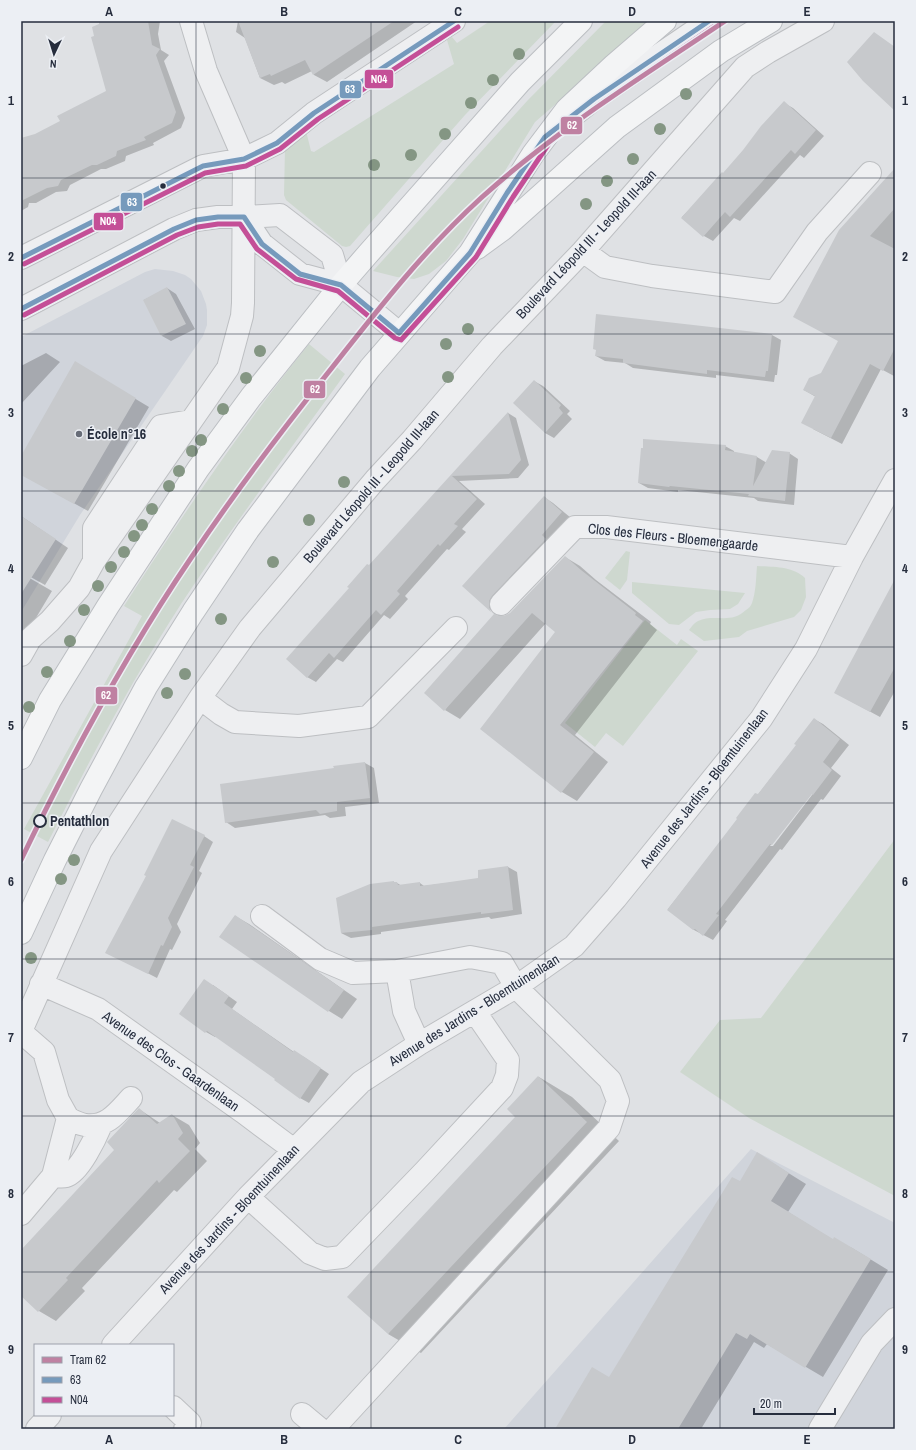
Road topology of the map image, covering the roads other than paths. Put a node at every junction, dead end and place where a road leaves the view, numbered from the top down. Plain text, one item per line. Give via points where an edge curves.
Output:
1 (192, 21) edge
2 (454, 21) edge
3 (581, 21) edge
4 (665, 21) edge
5 (709, 21) edge
6 (771, 21) edge
7 (823, 21) edge
8 (545, 137) junction
9 (244, 159) junction
10 (870, 173) dead end
11 (244, 217) junction
12 (583, 251) junction
13 (470, 253) junction
14 (21, 258) edge
15 (341, 285) junction
16 (21, 309) edge
17 (399, 333) junction
18 (895, 480) edge
19 (852, 557) junction
20 (501, 604) dead end
21 (456, 628) dead end
22 (21, 655) edge
23 (200, 698) junction
24 (21, 758) edge
25 (262, 916) dead end
26 (21, 933) edge
27 (396, 971) junction
28 (41, 984) junction
29 (516, 987) junction
30 (475, 1012) junction
31 (21, 1032) edge
32 (419, 1044) junction
33 (132, 1098) dead end
34 (68, 1118) junction
35 (101, 1125) junction
36 (294, 1150) junction
37 (53, 1176) junction
38 (248, 1197) junction
39 (21, 1214) edge
40 (895, 1320) edge
41 (114, 1344) edge
42 (174, 1408) edge
43 (302, 1414) dead end
44 (49, 1416) edge
45 (191, 1427) edge
46 (37, 1429) edge
47 (320, 1429) edge
48 (333, 1429) edge
49 (820, 1429) edge

1 - 9 street via 206,71
2 - 9 street via 314,113 277,143
3 - 15 main road via 520,82
4 - 8 main road via 567,109
5 - 8 street via 594,99
6 - 13 main road via 721,51 617,127 503,229
7 - 12 street, Boulevard Léopold III - Leopold III-laan via 745,67
8 - 13 main road
9 - 11 street
9 - 14 street via 203,166
10 - 12 street via 817,232 775,292 652,276 606,267
11 - 15 street via 262,244 300,274
11 - 15 street via 280,215 332,255
11 - 16 street via 196,220 174,229
11 - 22 street via 242,316 228,368 94,561 79,588 30,639
12 - 23 street, Boulevard Léopold III - Leopold III-laan via 492,346 360,497 250,628
13 - 17 main road
15 - 17 street
15 - 24 main road via 251,397 194,475 50,700
17 - 26 main road via 307,450 248,530 193,612 146,687 91,789
18 - 19 street, Avenue des Jardins - Bloemtuinenlaan
19 - 20 street, Clos des Fleurs - Bloemengaarde via 606,527 575,527
19 - 29 street, Avenue des Jardins - Bloemtuinenlaan via 806,649 761,719 574,946
21 - 23 street via 368,717 299,726 235,722
23 - 28 street, Boulevard Léopold III - Leopold III-laan via 102,851
25 - 27 street via 320,959 353,973
27 - 29 street via 470,956 502,963
27 - 32 street via 404,1011
28 - 31 street, Boulevard Léopold III - Leopold III-laan
28 - 36 street, Avenue des Clos - Gaardenlaan via 98,1009
29 - 30 street, Avenue des Jardins - Bloemtuinenlaan
29 - 48 street via 610,1080 618,1101 609,1128
30 - 32 street, Avenue des Jardins - Bloemtuinenlaan
30 - 38 street via 508,1060 507,1075 502,1088 342,1257 325,1259 310,1253
31 - 34 street via 44,1052 58,1100
32 - 36 street, Avenue des Jardins - Bloemtuinenlaan via 361,1082
33 - 35 street via 114,1117
34 - 35 street via 85,1125
34 - 37 street
35 - 37 street via 95,1141 77,1167 67,1176
36 - 38 street, Avenue des Jardins - Bloemtuinenlaan
37 - 39 street
38 - 41 street, Avenue des Jardins - Bloemtuinenlaan
40 - 49 street via 872,1343
42 - 45 street
43 - 47 street
44 - 46 street

